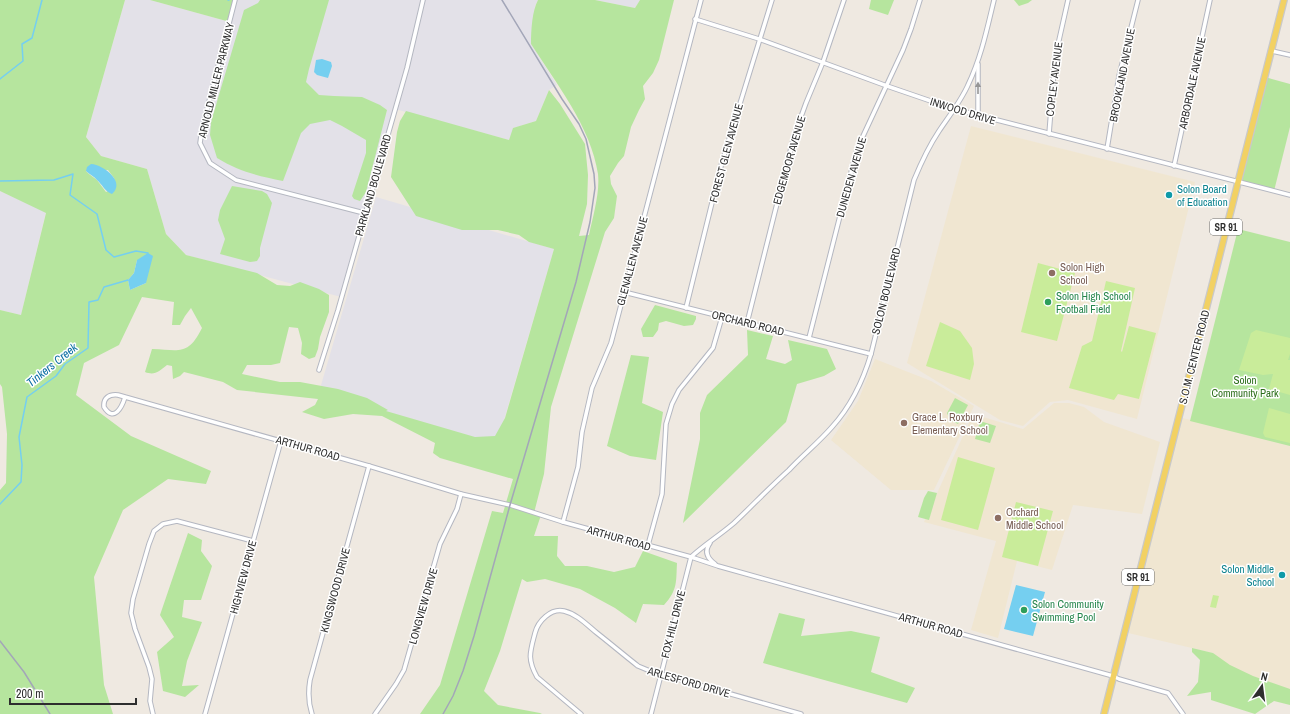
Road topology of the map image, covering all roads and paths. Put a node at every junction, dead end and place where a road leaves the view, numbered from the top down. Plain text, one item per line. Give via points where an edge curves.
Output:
1 (236, 0) edge
2 (423, 0) edge
3 (700, 0) edge
4 (772, 0) edge
5 (844, 0) edge
6 (920, 0) edge
7 (994, 0) edge
8 (1068, 0) edge
9 (1138, 0) edge
10 (1210, 0) edge
11 (1284, 0) edge
12 (695, 19) junction
13 (759, 39) junction
14 (1272, 51) junction
15 (1290, 55) edge
16 (978, 60) junction
17 (823, 62) junction
18 (887, 86) junction
19 (954, 109) junction
20 (978, 116) junction
21 (1049, 134) junction
22 (1108, 149) junction
23 (1174, 166) junction
24 (1238, 182) junction
25 (1290, 195) edge
26 (364, 213) junction
27 (624, 292) junction
28 (686, 308) junction
29 (722, 317) junction
30 (747, 323) junction
31 (809, 338) junction
32 (871, 354) junction
33 (319, 370) dead end
34 (125, 397) junction
35 (281, 441) junction
36 (369, 466) junction
37 (460, 494) junction
38 (563, 522) junction
39 (712, 540) junction
40 (253, 541) junction
41 (648, 546) junction
42 (691, 557) junction
43 (718, 566) junction
44 (661, 674) junction
45 (1113, 676) junction
46 (153, 714) edge
47 (205, 714) edge
48 (312, 714) edge
49 (375, 714) edge
50 (581, 714) edge
51 (652, 714) edge
52 (801, 714) edge
53 (1104, 714) edge
54 (1184, 714) edge

1 - 26 street, ARNOLD MILLER PARKWAY via 202,129 200,143 210,162 236,180
2 - 26 street, PARKLAND BOULEVARD via 407,68
3 - 12 street, GLENALLEN AVENUE
4 - 13 street, FOREST GLEN AVENUE
5 - 17 street, EDGEMOOR AVENUE
6 - 18 street, DUNEDEN AVENUE
7 - 16 street, SOLON BOULEVARD
8 - 21 street, COPLEY AVENUE via 1055,58
9 - 22 street, BROOKLAND AVENUE via 1119,76
10 - 23 street, ARBORDALE AVENUE
11 - 14 main road, S.O.M. CENTER ROAD / SR 91
12 - 13 street, INWOOD DRIVE
12 - 27 street, GLENALLEN AVENUE
13 - 17 street, INWOOD DRIVE
13 - 28 street, FOREST GLEN AVENUE via 722,162
14 - 15 street
14 - 24 main road, S.O.M. CENTER ROAD / SR 91
16 - 19 street, SOLON BOULEVARD via 968,85
20 -> 16 street
17 - 18 street, INWOOD DRIVE
17 - 30 street, EDGEMOOR AVENUE via 794,136
18 - 19 street, INWOOD DRIVE
18 - 31 street, DUNEDEN AVENUE via 857,149
19 - 20 street, INWOOD DRIVE
19 - 32 street, SOLON BOULEVARD via 931,144 914,180
20 - 21 street, INWOOD DRIVE
21 - 22 street, INWOOD DRIVE
22 - 23 street, INWOOD DRIVE
23 - 24 street, INWOOD DRIVE
24 - 25 street, INWOOD DRIVE
24 - 45 main road, S.O.M. CENTER ROAD / SR 91
26 - 33 street, PARKLAND BOULEVARD
27 - 28 street, ORCHARD ROAD
27 - 38 street, GLENALLEN AVENUE via 610,343 592,388 582,432 578,467
28 - 29 street, ORCHARD ROAD
29 - 30 street, ORCHARD ROAD
29 - 41 street via 713,348 679,390 672,404 666,424 662,494
30 - 31 street, ORCHARD ROAD
31 - 32 street, ORCHARD ROAD
32 - 39 street, SOLON BOULEVARD via 857,390 832,427 734,523
34 - 34 street, ARTHUR ROAD via 121,409 116,413 112,414 104,407 104,400 112,394
34 - 35 street, ARTHUR ROAD
35 - 36 street, ARTHUR ROAD
35 - 40 street, HIGHVIEW DRIVE
36 - 37 street, ARTHUR ROAD
36 - 48 street, KINGSWOOD DRIVE via 310,680 308,692
37 - 38 street, ARTHUR ROAD
37 - 49 street, LONGVIEW DRIVE via 457,509 440,544 404,670
38 - 41 street, ARTHUR ROAD
39 - 42 street, SOLON BOULEVARD
39 - 43 street via 708,546 708,557
40 - 46 street via 177,521 163,524 154,531 131,613 152,679 150,701
40 - 47 street, HIGHVIEW DRIVE
41 - 42 street, ARTHUR ROAD
42 - 43 street, ARTHUR ROAD
42 - 44 street, FOX HILL DRIVE
43 - 45 street, ARTHUR ROAD
44 - 50 street, ARLESFORD DRIVE via 638,666 576,616 563,610 555,611 540,621 536,628 530,653 532,669 537,678
44 - 51 street, FOX HILL DRIVE
44 - 52 street, ARLESFORD DRIVE
45 - 53 main road, S.O.M. CENTER ROAD / SR 91
45 - 54 street, ARTHUR ROAD via 1168,693

